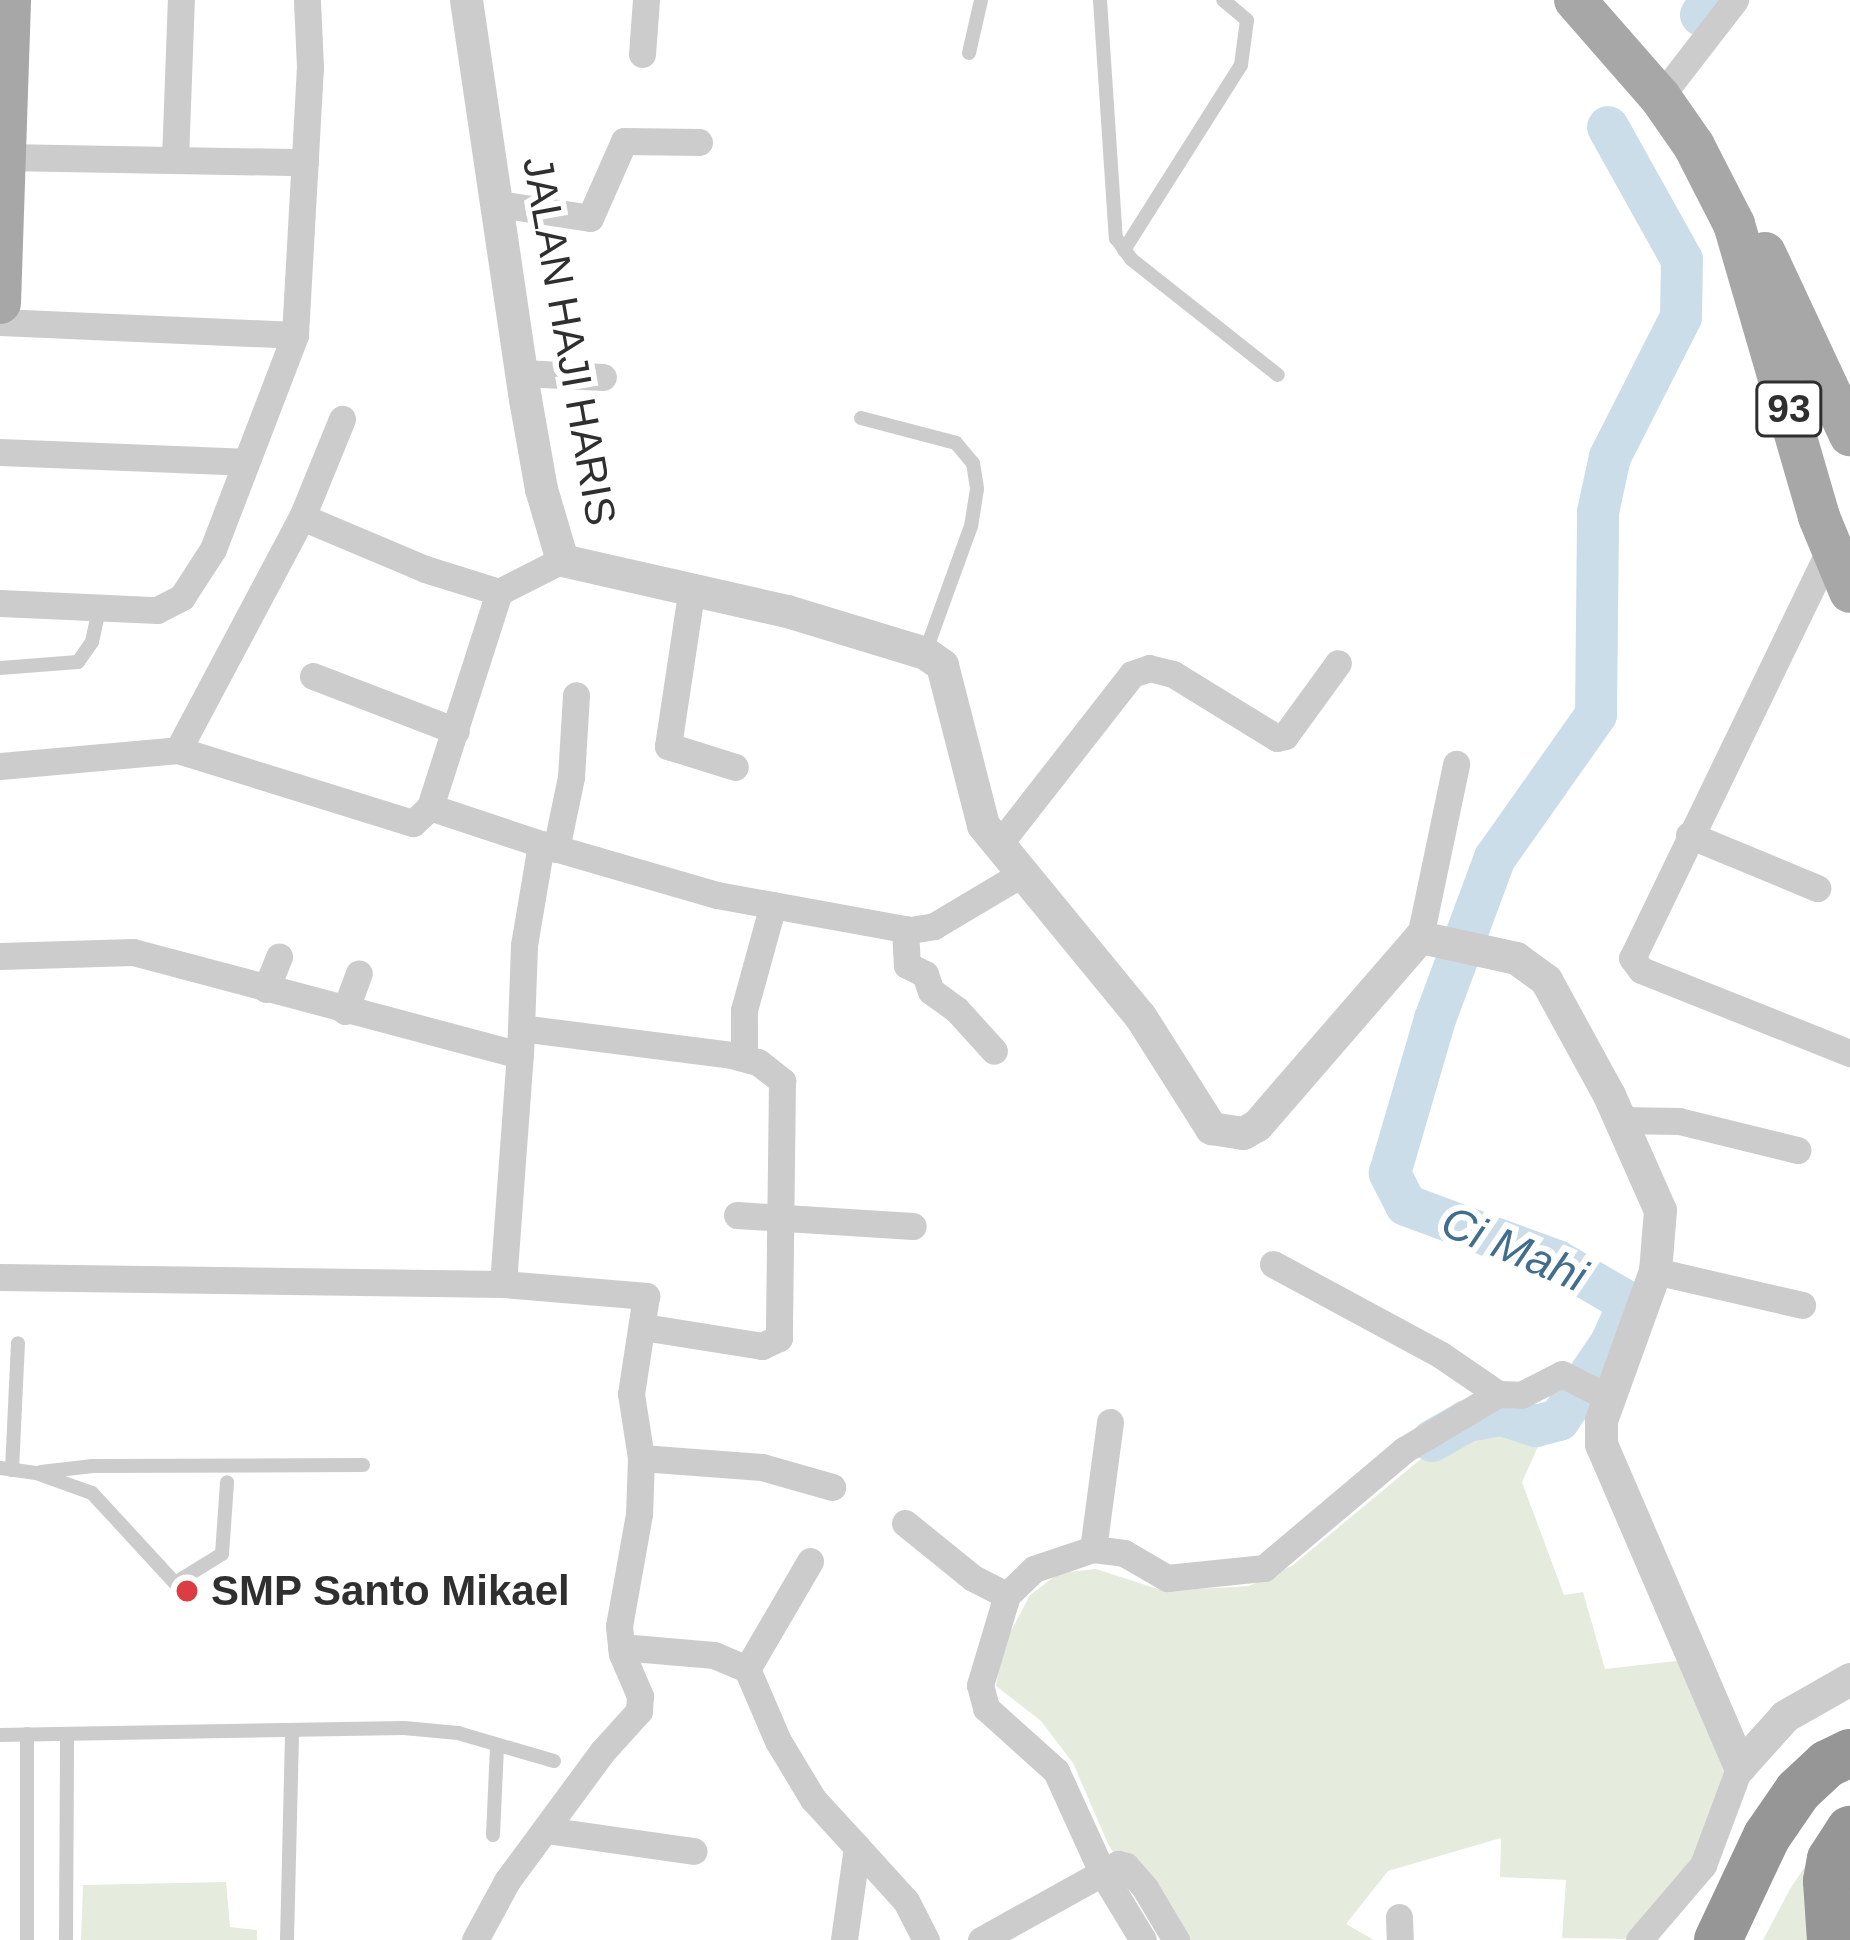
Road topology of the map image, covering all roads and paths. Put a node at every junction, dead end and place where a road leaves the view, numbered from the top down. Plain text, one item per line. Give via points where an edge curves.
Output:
1 (181, 0) edge
2 (307, 0) edge
3 (466, 0) edge
4 (646, 0) edge
5 (981, 0) edge
6 (1100, 0) edge
7 (1223, 0) edge
8 (1735, 0) edge
9 (6, 6) edge
10 (1591, 6) edge
11 (969, 53) dead end
12 (642, 54) dead end
13 (1660, 97) junction
14 (699, 142) dead end
15 (4, 157) junction
16 (175, 160) junction
17 (304, 162) junction
18 (499, 204) junction
19 (1734, 224) junction
20 (1124, 250) junction
21 (0, 303) edge
22 (0, 322) edge
23 (295, 335) junction
24 (522, 373) junction
25 (1278, 375) dead end
26 (603, 377) dead end
27 (861, 418) dead end
28 (341, 419) dead end
29 (1850, 435) edge
30 (0, 452) edge
31 (244, 461) junction
32 (1850, 482) edge
33 (302, 517) junction
34 (1824, 533) junction
35 (562, 560) junction
36 (692, 586) junction
37 (499, 592) junction
38 (1850, 592) edge
39 (0, 604) edge
40 (99, 609) junction
41 (925, 653) junction
42 (1338, 663) dead end
43 (0, 668) edge
44 (313, 676) dead end
45 (576, 694) dead end
46 (456, 731) junction
47 (178, 750) junction
48 (1456, 764) dead end
49 (0, 766) edge
50 (736, 767) dead end
51 (430, 807) junction
52 (1689, 835) junction
53 (1000, 843) junction
54 (548, 847) junction
55 (1023, 873) junction
56 (1817, 888) dead end
57 (773, 905) junction
58 (904, 929) junction
59 (1429, 939) junction
60 (0, 956) edge
61 (278, 956) dead end
62 (359, 973) dead end
63 (266, 989) junction
64 (345, 1011) junction
65 (521, 1041) junction
66 (994, 1052) dead end
67 (1850, 1053) edge
68 (744, 1058) junction
69 (1622, 1120) junction
70 (1797, 1150) dead end
71 (737, 1215) dead end
72 (784, 1217) junction
73 (913, 1226) dead end
74 (1273, 1264) dead end
75 (1655, 1271) junction
76 (0, 1277) edge
77 (502, 1284) junction
78 (1802, 1305) dead end
79 (643, 1327) junction
80 (17, 1343) dead end
81 (1592, 1388) junction
82 (1498, 1394) junction
83 (1110, 1422) dead end
84 (641, 1458) junction
85 (363, 1465) dead end
86 (6, 1469) edge
87 (36, 1473) junction
88 (226, 1482) dead end
89 (832, 1487) dead end
90 (905, 1522) dead end
91 (1093, 1549) junction
92 (810, 1562) dead end
93 (1007, 1595) junction
94 (626, 1658) junction
95 (747, 1669) junction
96 (1850, 1679) edge
97 (292, 1732) junction
98 (27, 1734) junction
99 (67, 1734) junction
100 (0, 1735) edge
101 (497, 1747) junction
102 (1850, 1753) edge
103 (554, 1761) dead end
104 (1740, 1766) junction
105 (546, 1830) junction
106 (1850, 1830) edge
107 (493, 1835) dead end
108 (856, 1847) junction
109 (694, 1851) dead end
110 (1107, 1870) junction
111 (27, 1940) edge
112 (66, 1940) edge
113 (287, 1940) edge
114 (475, 1940) edge
115 (844, 1940) edge
116 (926, 1940) edge
117 (981, 1940) edge
118 (1143, 1940) edge
119 (1176, 1940) edge
120 (1640, 1940) edge
121 (1718, 1940) edge
122 (1831, 1940) edge

1 - 16 street
2 - 17 street
3 - 18 street, JALAN HAJI HARIS
4 - 12 street
5 - 11 lane
6 - 20 lane via 1112,225
7 - 20 lane via 1246,20 1241,65
8 - 13 street
9 - 15 main road
10 - 13 main road, 93
13 - 19 main road, 93
14 - 18 street via 624,141 590,218
15 - 16 street
15 - 21 main road
16 - 17 street
17 - 23 street
18 - 24 street, JALAN HAJI HARIS
19 - 29 main road, 93 via 1776,271
19 - 34 main road, 93
20 - 25 lane
22 - 23 street
23 - 31 street
24 - 26 street
24 - 35 street, JALAN HAJI HARIS
27 - 41 lane via 956,443 973,464 971,526
28 - 33 street
30 - 31 street
31 - 40 street via 213,549 182,597 140,612
32 - 34 main road via 1822,498
33 - 37 street
33 - 47 street
34 - 38 main road, 93
34 - 52 street via 1728,767
35 - 36 street, JALAN HAJI HARIS
35 - 37 street
36 - 41 street, JALAN HAJI HARIS
36 - 50 street via 668,746
37 - 46 street
39 - 40 street
40 - 43 lane via 78,662
41 - 53 street via 948,678 978,814
42 - 53 street via 1277,738 1173,674 1132,674
44 - 46 street
45 - 54 street via 572,777
46 - 51 street
47 - 49 street
47 - 51 street via 406,824
48 - 59 street
51 - 54 street
52 - 56 street
52 - 67 street via 1634,947 1635,965
53 - 55 street
54 - 57 street
54 - 65 street via 524,945
55 - 58 street via 934,926
55 - 59 street via 1140,1016 1201,1120 1222,1132 1257,1125
57 - 58 street
57 - 68 street via 744,1010
58 - 66 street via 907,964
59 - 69 street via 1516,958 1546,980
60 - 63 street via 121,950
61 - 63 street
62 - 64 street
63 - 64 street
64 - 65 street
65 - 68 street
65 - 77 street
68 - 72 street via 782,1082
69 - 70 street via 1679,1121
69 - 75 street via 1660,1210
71 - 72 street
72 - 73 street
72 - 79 street via 782,1328 773,1343
74 - 82 street
75 - 78 street
75 - 81 street
76 - 77 street
77 - 79 street via 639,1292 648,1303
79 - 84 street via 631,1394
80 - 86 lane
81 - 82 street via 1555,1375 1521,1395
81 - 104 street via 1600,1444
82 - 91 street via 1404,1450 1264,1568 1167,1578 1124,1553
83 - 91 street
84 - 89 street via 762,1467
84 - 94 street via 619,1626
85 - 87 lane
86 - 87 lane
87 - 88 lane via 92,1492 175,1583 222,1554
90 - 93 street
91 - 93 street via 1034,1569
92 - 95 street
93 - 110 street via 984,1656 980,1694 1056,1771
94 - 95 street via 697,1652
94 - 105 street via 640,1696 638,1716
95 - 108 street via 813,1799
96 - 104 street via 1785,1716
97 - 99 lane
97 - 101 lane via 439,1730
97 - 113 lane
98 - 99 lane
98 - 100 lane
98 - 111 lane
99 - 112 lane
101 - 103 lane
101 - 107 lane
102 - 121 highway via 1827,1764 1777,1821
104 - 120 street via 1703,1865
105 - 109 street
105 - 114 street
106 - 122 highway via 1827,1881
108 - 115 street
108 - 116 street via 906,1901
110 - 117 street
110 - 118 street
110 - 119 street via 1126,1866

